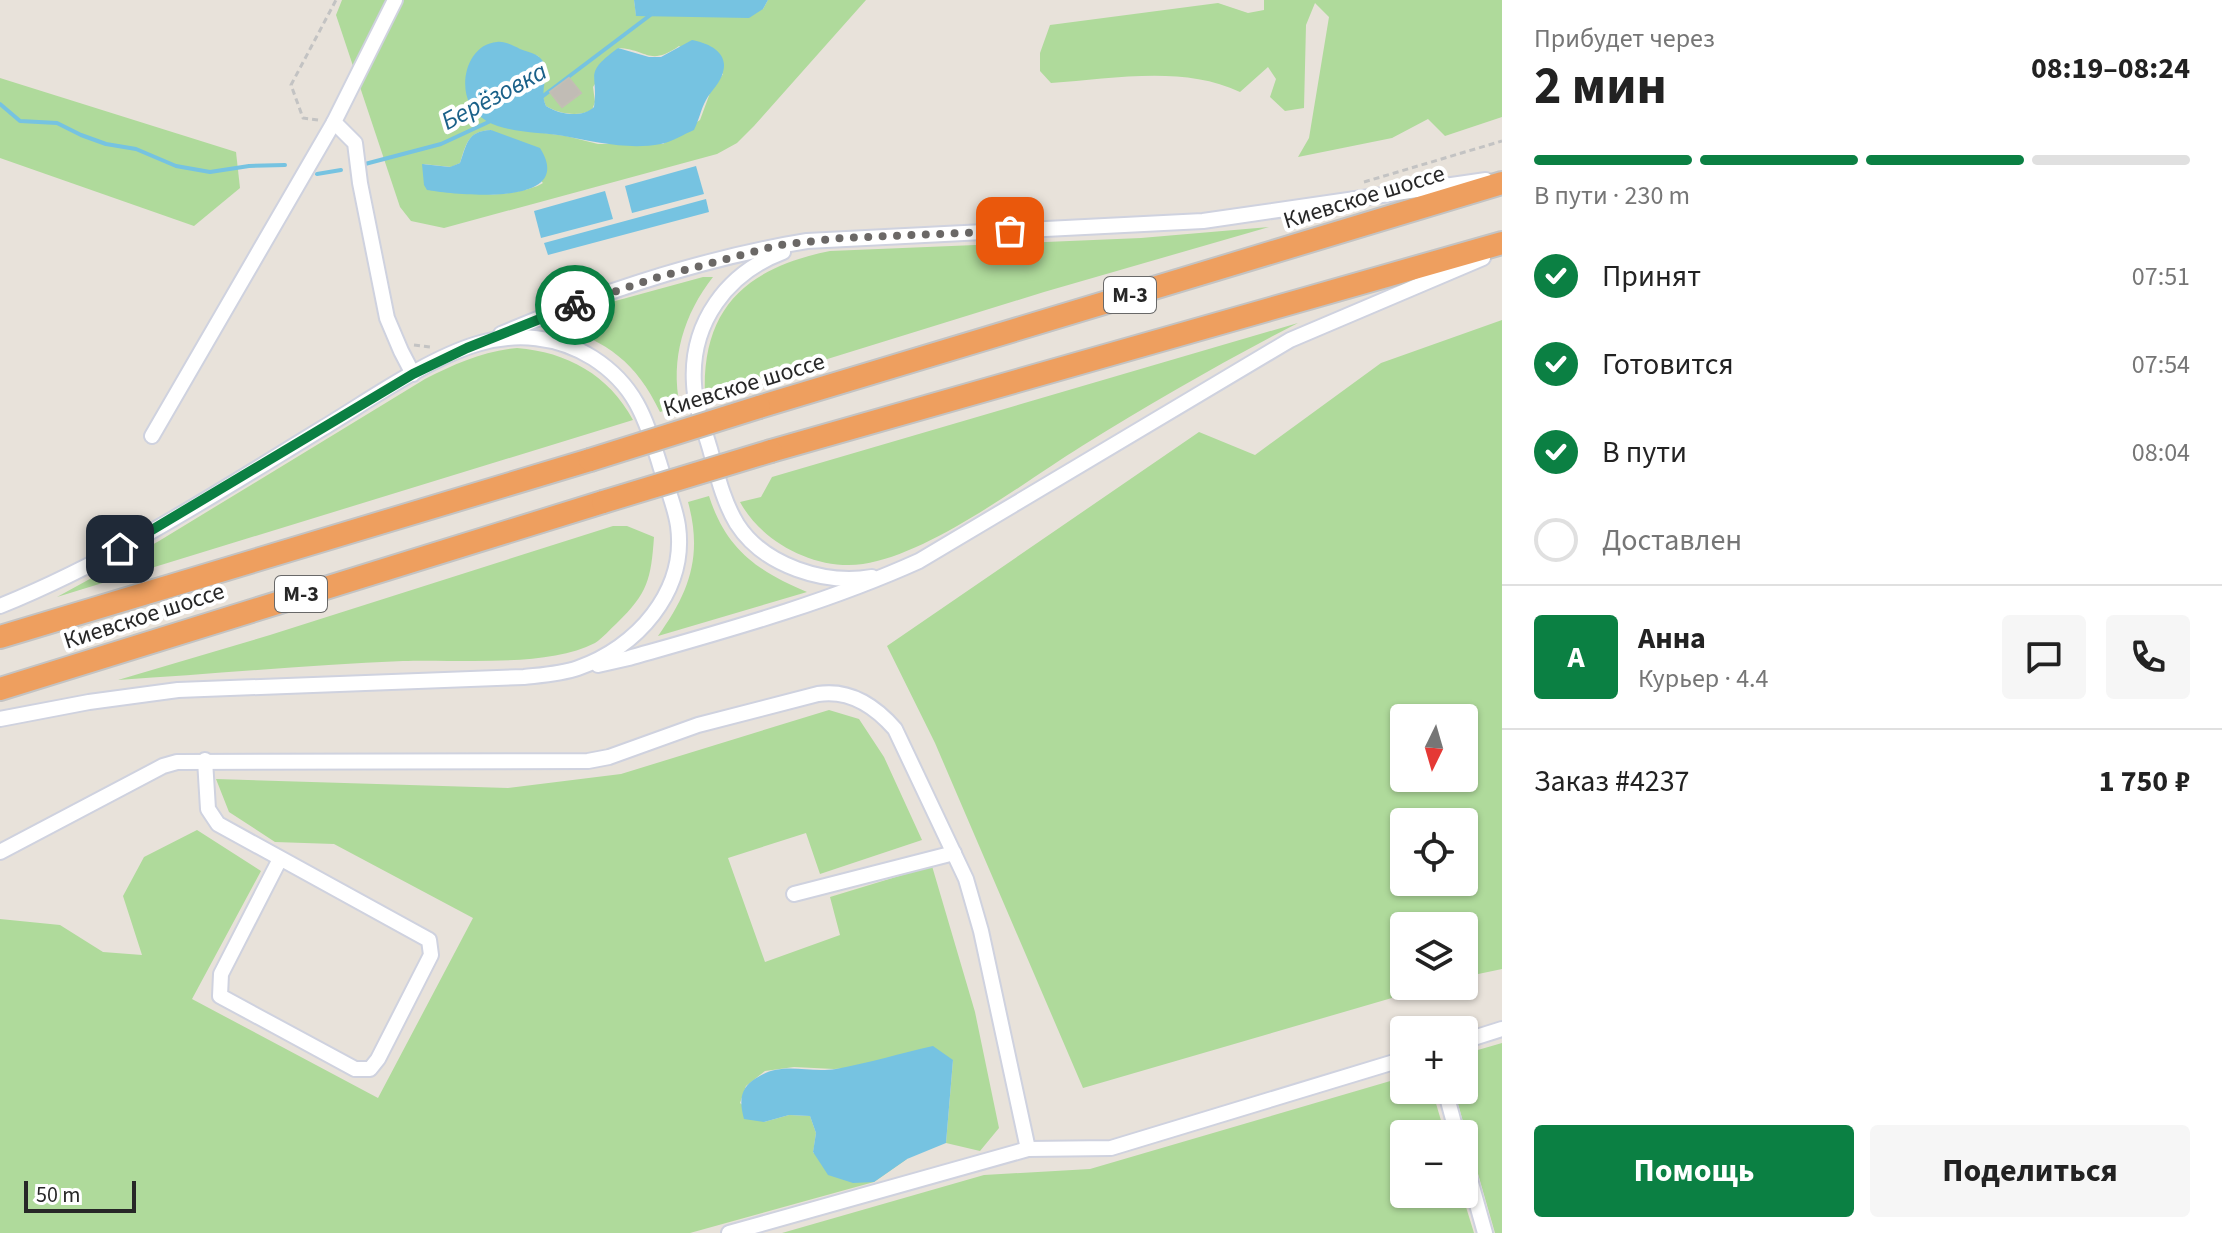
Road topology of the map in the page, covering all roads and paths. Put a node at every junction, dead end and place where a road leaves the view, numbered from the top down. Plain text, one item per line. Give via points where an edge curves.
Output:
1 (336, 0) edge
2 (395, 0) edge
3 (334, 122) junction
4 (1502, 180) edge
5 (842, 238) junction
6 (1502, 246) edge
7 (476, 344) junction
8 (413, 374) junction
9 (152, 436) dead end
10 (892, 573) junction
11 (0, 606) edge
12 (0, 637) edge
13 (578, 668) junction
14 (0, 689) edge
15 (0, 719) edge
16 (205, 760) junction
17 (0, 852) edge
18 (954, 853) junction
19 (280, 859) junction
20 (794, 894) dead end
21 (1502, 1029) edge
22 (1478, 1037) edge
23 (1390, 1063) edge
24 (1028, 1149) junction
25 (1478, 1208) edge
26 (729, 1233) edge
27 (1485, 1233) edge

1 - 3 path via 291,85 303,118
2 - 3 street
3 - 8 street via 355,143 387,318
3 - 9 street
4 - 5 street via 1203,221
4 - 12 highway, Киевское шоссе / М-3, bridge
5 - 7 street via 779,245 655,278
5 - 10 street via 769,257 724,291 708,314 696,352 696,404 726,502 750,538 806,572 849,579
6 - 10 street via 1290,340 943,548
6 - 14 highway, Киевское шоссе / М-3, bridge via 771,451
7 - 8 street
7 - 13 street via 531,337 572,347 615,375 644,415 678,528 672,576 642,629 611,653
8 - 11 street via 93,564
10 - 13 street via 827,599
13 - 15 street via 524,677 178,690
16 - 17 street via 163,766
16 - 18 street via 588,761 698,725 836,693 880,712 895,729
16 - 19 street via 212,818
18 - 20 street
18 - 24 street via 981,931
19 - 19 street via 429,940 431,955 370,1069 355,1069 220,996 221,974
21 - 22 street
23 - 24 street via 1111,1148
24 - 26 street
25 - 27 street

